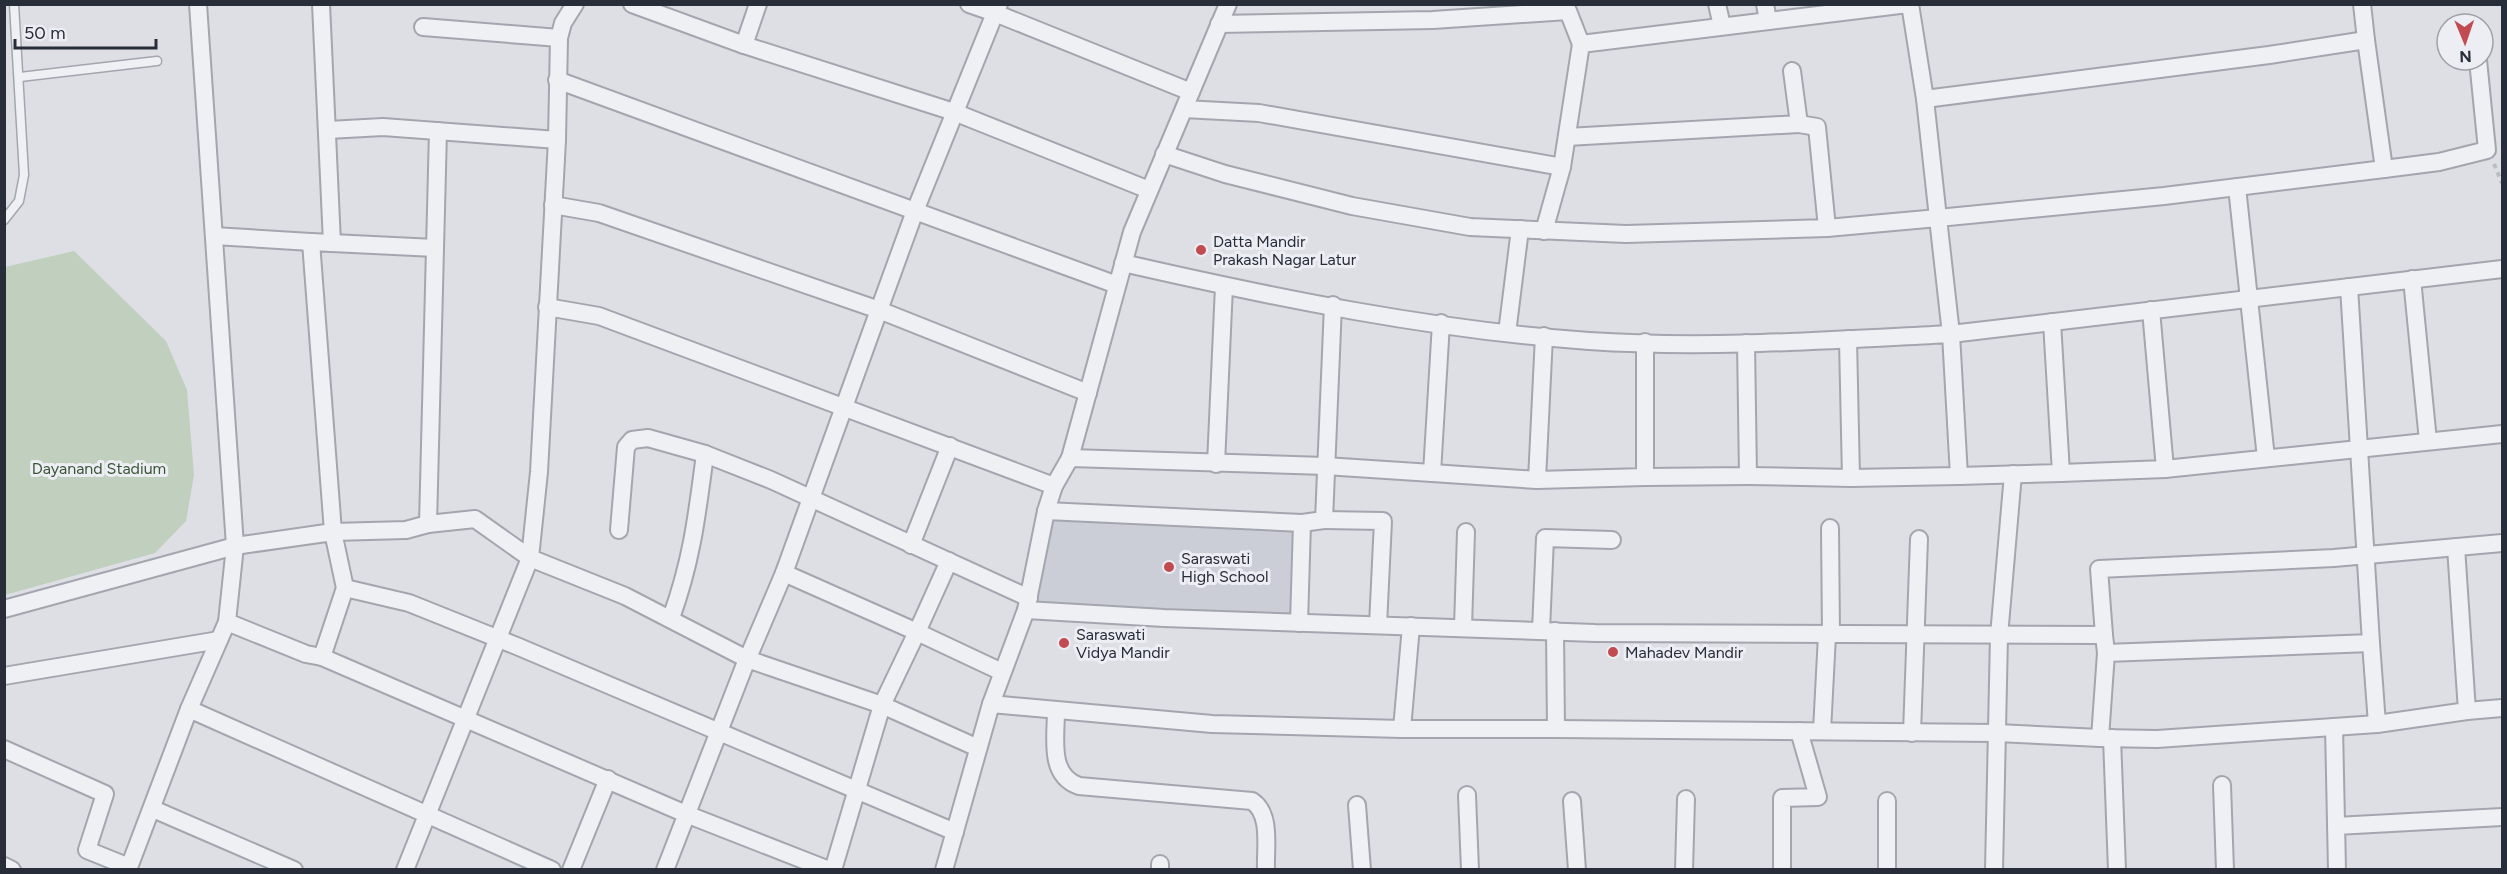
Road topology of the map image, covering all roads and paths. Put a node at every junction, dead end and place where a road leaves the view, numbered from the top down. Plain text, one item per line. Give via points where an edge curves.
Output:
1 (14, 4) edge
2 (198, 4) edge
3 (321, 4) edge
4 (575, 4) edge
5 (632, 4) edge
6 (758, 4) edge
7 (969, 4) edge
8 (1228, 4) edge
9 (1717, 4) edge
10 (1909, 4) edge
11 (2362, 4) edge
12 (997, 9) edge
13 (1825, 9) edge
14 (1766, 13) edge
15 (1219, 24) junction
16 (1722, 26) junction
17 (423, 27) dead end
18 (559, 38) junction
19 (2366, 40) junction
20 (1581, 44) junction
21 (744, 45) junction
22 (157, 61) dead end
23 (1792, 71) dead end
24 (2479, 72) edge
25 (20, 77) junction
26 (557, 80) junction
27 (1191, 93) junction
28 (1925, 99) junction
29 (1184, 109) junction
30 (954, 112) junction
31 (1799, 124) junction
32 (328, 130) junction
33 (438, 131) junction
34 (1567, 137) junction
35 (557, 140) junction
36 (1164, 154) junction
37 (1562, 167) junction
38 (2384, 169) junction
39 (2237, 187) junction
40 (1149, 190) junction
41 (553, 205) junction
42 (915, 211) junction
43 (1938, 218) junction
44 (4, 220) edge
45 (1827, 228) junction
46 (1520, 229) junction
47 (1544, 231) junction
48 (214, 236) junction
49 (311, 242) junction
50 (332, 243) junction
51 (435, 248) junction
52 (1123, 263) junction
53 (2502, 268) edge
54 (2412, 279) junction
55 (1117, 285) junction
56 (1224, 286) junction
57 (2349, 286) junction
58 (2248, 299) junction
59 (1333, 305) junction
60 (547, 307) junction
61 (879, 310) junction
62 (2151, 310) junction
63 (2052, 322) junction
64 (1442, 323) junction
65 (1507, 333) junction
66 (1951, 334) junction
67 (1544, 336) junction
68 (1848, 339) junction
69 (1645, 342) junction
70 (1746, 343) junction
71 (1088, 393) junction
72 (844, 408) junction
73 (2502, 434) edge
74 (2428, 441) junction
75 (950, 446) junction
76 (2358, 447) junction
77 (705, 454) junction
78 (1070, 458) junction
79 (2266, 458) junction
80 (1216, 464) junction
81 (1325, 466) junction
82 (2165, 469) junction
83 (2061, 472) junction
84 (1432, 473) junction
85 (2013, 474) junction
86 (1748, 476) junction
87 (1959, 476) junction
88 (1645, 477) junction
89 (1851, 478) junction
90 (1538, 480) junction
91 (1054, 486) junction
92 (811, 499) junction
93 (1046, 512) junction
94 (1324, 520) junction
95 (428, 524) junction
96 (1302, 524) junction
97 (1830, 528) dead end
98 (619, 530) dead end
99 (333, 532) junction
100 (1466, 532) dead end
101 (1919, 538) dead end
102 (1612, 540) dead end
103 (2502, 543) edge
104 (911, 545) junction
105 (236, 546) junction
106 (2456, 547) junction
107 (2366, 555) junction
108 (530, 558) junction
109 (949, 561) junction
110 (784, 573) junction
111 (345, 588) junction
112 (1028, 604) junction
113 (4, 609) edge
114 (671, 618) junction
115 (227, 622) junction
116 (1299, 622) junction
117 (1378, 625) junction
118 (1411, 626) junction
119 (1463, 627) junction
120 (1548, 631) junction
121 (917, 632) junction
122 (1829, 635) junction
123 (2104, 635) junction
124 (1915, 636) junction
125 (1999, 636) junction
126 (498, 638) junction
127 (219, 640) junction
128 (2371, 643) junction
129 (2106, 654) junction
130 (322, 657) junction
131 (747, 659) junction
132 (1002, 672) junction
133 (4, 676) edge
134 (991, 704) junction
135 (882, 705) junction
136 (189, 708) junction
137 (2502, 708) edge
138 (1056, 710) junction
139 (2467, 711) junction
140 (466, 719) junction
141 (2377, 724) junction
142 (2334, 727) junction
143 (1402, 729) junction
144 (1556, 729) junction
145 (718, 731) junction
146 (1799, 731) junction
147 (1822, 731) junction
148 (1912, 733) junction
149 (1997, 733) junction
150 (2106, 738) junction
151 (978, 748) junction
152 (4, 749) edge
153 (608, 779) junction
154 (2222, 785) dead end
155 (856, 789) junction
156 (1467, 795) dead end
157 (1686, 799) dead end
158 (1572, 801) dead end
159 (1887, 801) dead end
160 (1357, 805) dead end
161 (153, 809) junction
162 (686, 814) junction
163 (427, 816) junction
164 (2502, 818) edge
165 (2336, 826) junction
166 (955, 832) junction
167 (4, 867) edge
168 (128, 868) edge
169 (12, 870) edge
170 (294, 870) edge
171 (405, 870) edge
172 (552, 870) edge
173 (571, 870) edge
174 (664, 870) edge
175 (831, 870) edge
176 (944, 870) edge
177 (1266, 870) edge
178 (1362, 870) edge
179 (1470, 870) edge
180 (1576, 870) edge
181 (1684, 870) edge
182 (1782, 870) edge
183 (1887, 870) edge
184 (1994, 870) edge
185 (2117, 870) edge
186 (2225, 870) edge
187 (2337, 870) edge

1 - 25 lane
2 - 48 street
3 - 32 street
4 - 18 street
5 - 21 street
6 - 21 street
7 - 12 street
8 - 15 street
9 - 16 street
10 - 13 street
10 - 28 street
11 - 19 street
12 - 27 street
12 - 30 street
13 - 14 street
14 - 16 street
15 - 20 street via 1410,21 1568,11
15 - 27 street
16 - 20 street
17 - 18 street
18 - 26 street
19 - 28 street
19 - 38 street
20 - 34 street
21 - 30 street
22 - 25 lane
23 - 31 street
24 - 38 street via 2487,150 2439,162
25 - 44 lane via 24,176 19,201
26 - 35 street
26 - 42 street
27 - 29 street
28 - 43 street
29 - 36 street
29 - 37 street via 1259,113
30 - 40 street
30 - 42 street
31 - 34 street
31 - 45 street via 1817,127
32 - 33 street via 382,127
32 - 50 street
33 - 35 street
33 - 51 street
34 - 37 street
35 - 41 street
36 - 40 street
36 - 46 street via 1225,174 1352,206 1470,227
37 - 47 street
38 - 39 street
39 - 43 street
39 - 58 street
40 - 52 street
41 - 60 street
41 - 61 street via 599,213
42 - 55 street
42 - 61 street
43 - 45 street
43 - 66 street
45 - 47 street via 1626,234
46 - 47 street
46 - 65 street
48 - 49 street
48 - 105 street
49 - 50 street
49 - 99 street
50 - 51 street
51 - 95 street
52 - 55 street
52 - 56 street
53 - 54 street
54 - 57 street
54 - 74 street
55 - 71 street
56 - 59 street
56 - 80 street
57 - 58 street
57 - 76 street
58 - 62 street
58 - 79 street
59 - 64 street
59 - 81 street
60 - 72 street via 599,316
60 - 108 street via 539,472
61 - 71 street
61 - 72 street
62 - 63 street
62 - 82 street
63 - 66 street
63 - 83 street
64 - 65 street
64 - 84 street
65 - 67 street
66 - 68 street
66 - 87 street
67 - 69 street
67 - 90 street
68 - 70 street
68 - 89 street
69 - 70 street
69 - 88 street
70 - 86 street
71 - 78 street
72 - 75 street
72 - 92 street
73 - 74 street
74 - 76 street
75 - 91 street
75 - 104 street
76 - 79 street
76 - 107 street
77 - 92 street
77 - 98 street via 648,438 632,440 626,447
77 - 114 street via 694,541
78 - 80 street
78 - 91 street
79 - 82 street
80 - 81 street
81 - 84 street
81 - 94 street
82 - 83 street
83 - 85 street
84 - 90 street
85 - 87 street
85 - 125 street
86 - 88 street
86 - 89 street
87 - 89 street
88 - 90 street
91 - 93 street
92 - 104 street
92 - 110 street
93 - 96 street
93 - 112 street
94 - 96 street
94 - 117 street via 1383,521
95 - 99 street via 406,530
95 - 108 street via 476,519
96 - 116 street
97 - 122 street
99 - 105 street
99 - 111 street
100 - 119 street
101 - 124 street
102 - 120 street via 1545,538
103 - 106 street
104 - 109 street
105 - 113 street
105 - 115 street
106 - 107 street
106 - 139 street
107 - 123 street via 2099,569
107 - 128 street
108 - 114 street
108 - 126 street
109 - 112 street
109 - 121 street
110 - 121 street
110 - 131 street
111 - 126 street via 409,603
111 - 130 street
112 - 116 street
112 - 132 street
114 - 131 street
115 - 127 street
115 - 130 street
116 - 117 street
117 - 118 street
118 - 119 street
118 - 143 street
119 - 120 street
120 - 122 street
120 - 144 street
121 - 132 street
121 - 135 street
122 - 124 street
122 - 147 street
123 - 125 street
123 - 129 street
124 - 125 street
124 - 148 street
125 - 149 street
126 - 140 street
126 - 145 street
127 - 133 street
127 - 136 street
128 - 129 street
128 - 141 street
129 - 150 street
130 - 140 street
131 - 135 street
131 - 145 street
132 - 134 street
134 - 138 street
134 - 151 street
135 - 151 street
135 - 155 street
136 - 161 street
136 - 163 street
137 - 139 street
138 - 143 street via 1212,724
138 - 177 street via 1057,766 1067,782 1252,801 1265,816
139 - 141 street
140 - 153 street
140 - 163 street
141 - 142 street
142 - 150 street via 2157,739
142 - 165 street
143 - 144 street
144 - 146 street
145 - 155 street
145 - 162 street
146 - 147 street
146 - 182 street via 1818,797 1782,798
147 - 148 street
148 - 149 street
149 - 150 street
149 - 184 street
150 - 185 street
151 - 166 street
152 - 168 street via 105,794 87,850
153 - 162 street
153 - 173 street
154 - 186 street
155 - 166 street
155 - 175 street
156 - 179 street
157 - 181 street
158 - 180 street
159 - 183 street
160 - 178 street
161 - 168 street
161 - 170 street
162 - 174 street
162 - 175 street
163 - 171 street
163 - 172 street
164 - 165 street
165 - 187 street
166 - 176 street
167 - 169 street

